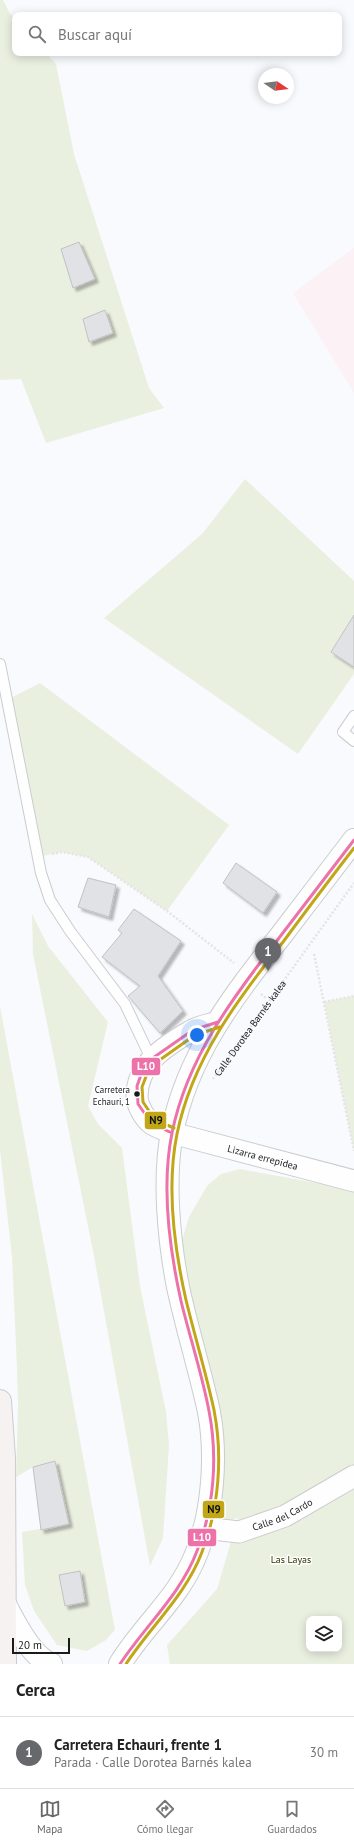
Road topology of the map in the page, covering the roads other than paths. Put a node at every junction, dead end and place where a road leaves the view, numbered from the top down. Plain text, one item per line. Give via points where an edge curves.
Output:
1 (0, 664) edge
2 (354, 716) edge
3 (354, 741) edge
4 (354, 840) edge
5 (218, 1022) junction
6 (150, 1060) junction
7 (172, 1133) junction
8 (354, 1181) edge
9 (0, 1401) edge
10 (354, 1476) edge
11 (204, 1528) junction
12 (4, 1602) junction
13 (122, 1660) edge
14 (4, 1664) edge
15 (49, 1664) edge
16 (105, 1664) edge

1 - 6 lane via 41,873 50,900 125,1004
2 - 3 lane via 343,732
4 - 5 street via 250,974
5 - 6 street, Lizarra errepidea via 193,1030
5 - 7 street via 202,1048 184,1089
6 - 7 street, Lizarra errepidea via 137,1086 138,1104 152,1124
7 - 8 street, Lizarra errepidea
7 - 11 street via 168,1164 174,1263 209,1414 213,1461 210,1500
9 - 12 main road via 4,1458
10 - 11 street, Calle del Cardo via 285,1516 240,1532
11 - 13 street via 197,1552 183,1582
12 - 14 main road
12 - 15 street via 20,1634
13 - 16 street

